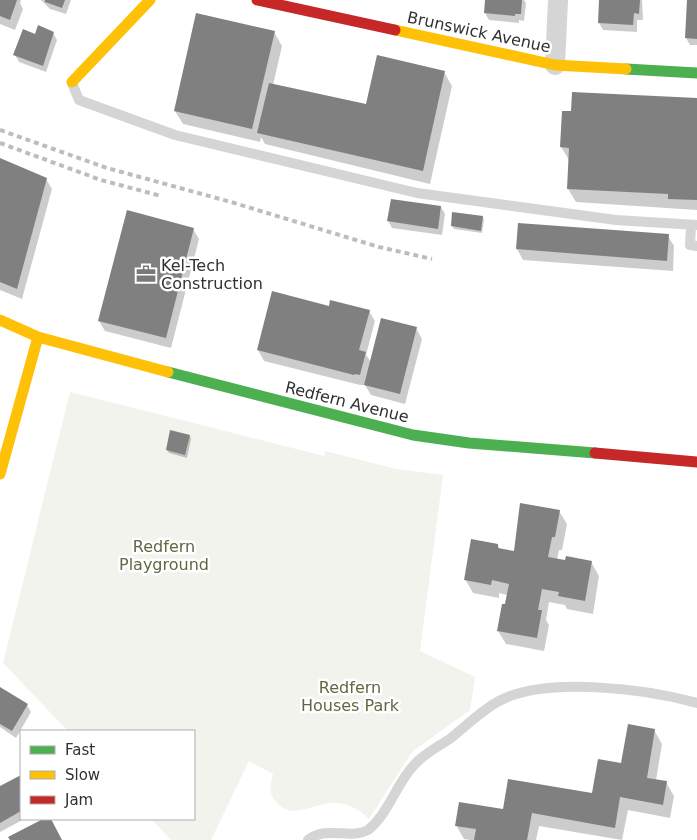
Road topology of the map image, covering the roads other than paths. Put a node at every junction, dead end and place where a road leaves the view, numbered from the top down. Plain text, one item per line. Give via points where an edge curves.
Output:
1 (150, 0) edge
2 (257, 0) edge
3 (558, 0) edge
4 (555, 65) junction
5 (697, 73) edge
6 (72, 82) joint
7 (694, 225) edge
8 (697, 246) edge
9 (0, 320) edge
10 (38, 337) junction
11 (697, 462) edge
12 (0, 474) edge
13 (697, 703) edge
14 (358, 838) edge
15 (308, 840) edge

1 - 6 street
2 - 4 street, Brunswick Avenue
3 - 4 street
4 - 5 street, Brunswick Avenue
6 - 7 lane via 79,100 175,135 416,193 616,220
7 - 8 lane via 690,246
9 - 10 street, Redfern Avenue
10 - 11 street, Redfern Avenue via 413,435 469,443
10 - 12 street
13 - 14 lane via 637,690 574,687 522,692 498,701 413,765 382,815
14 - 15 lane via 321,833

